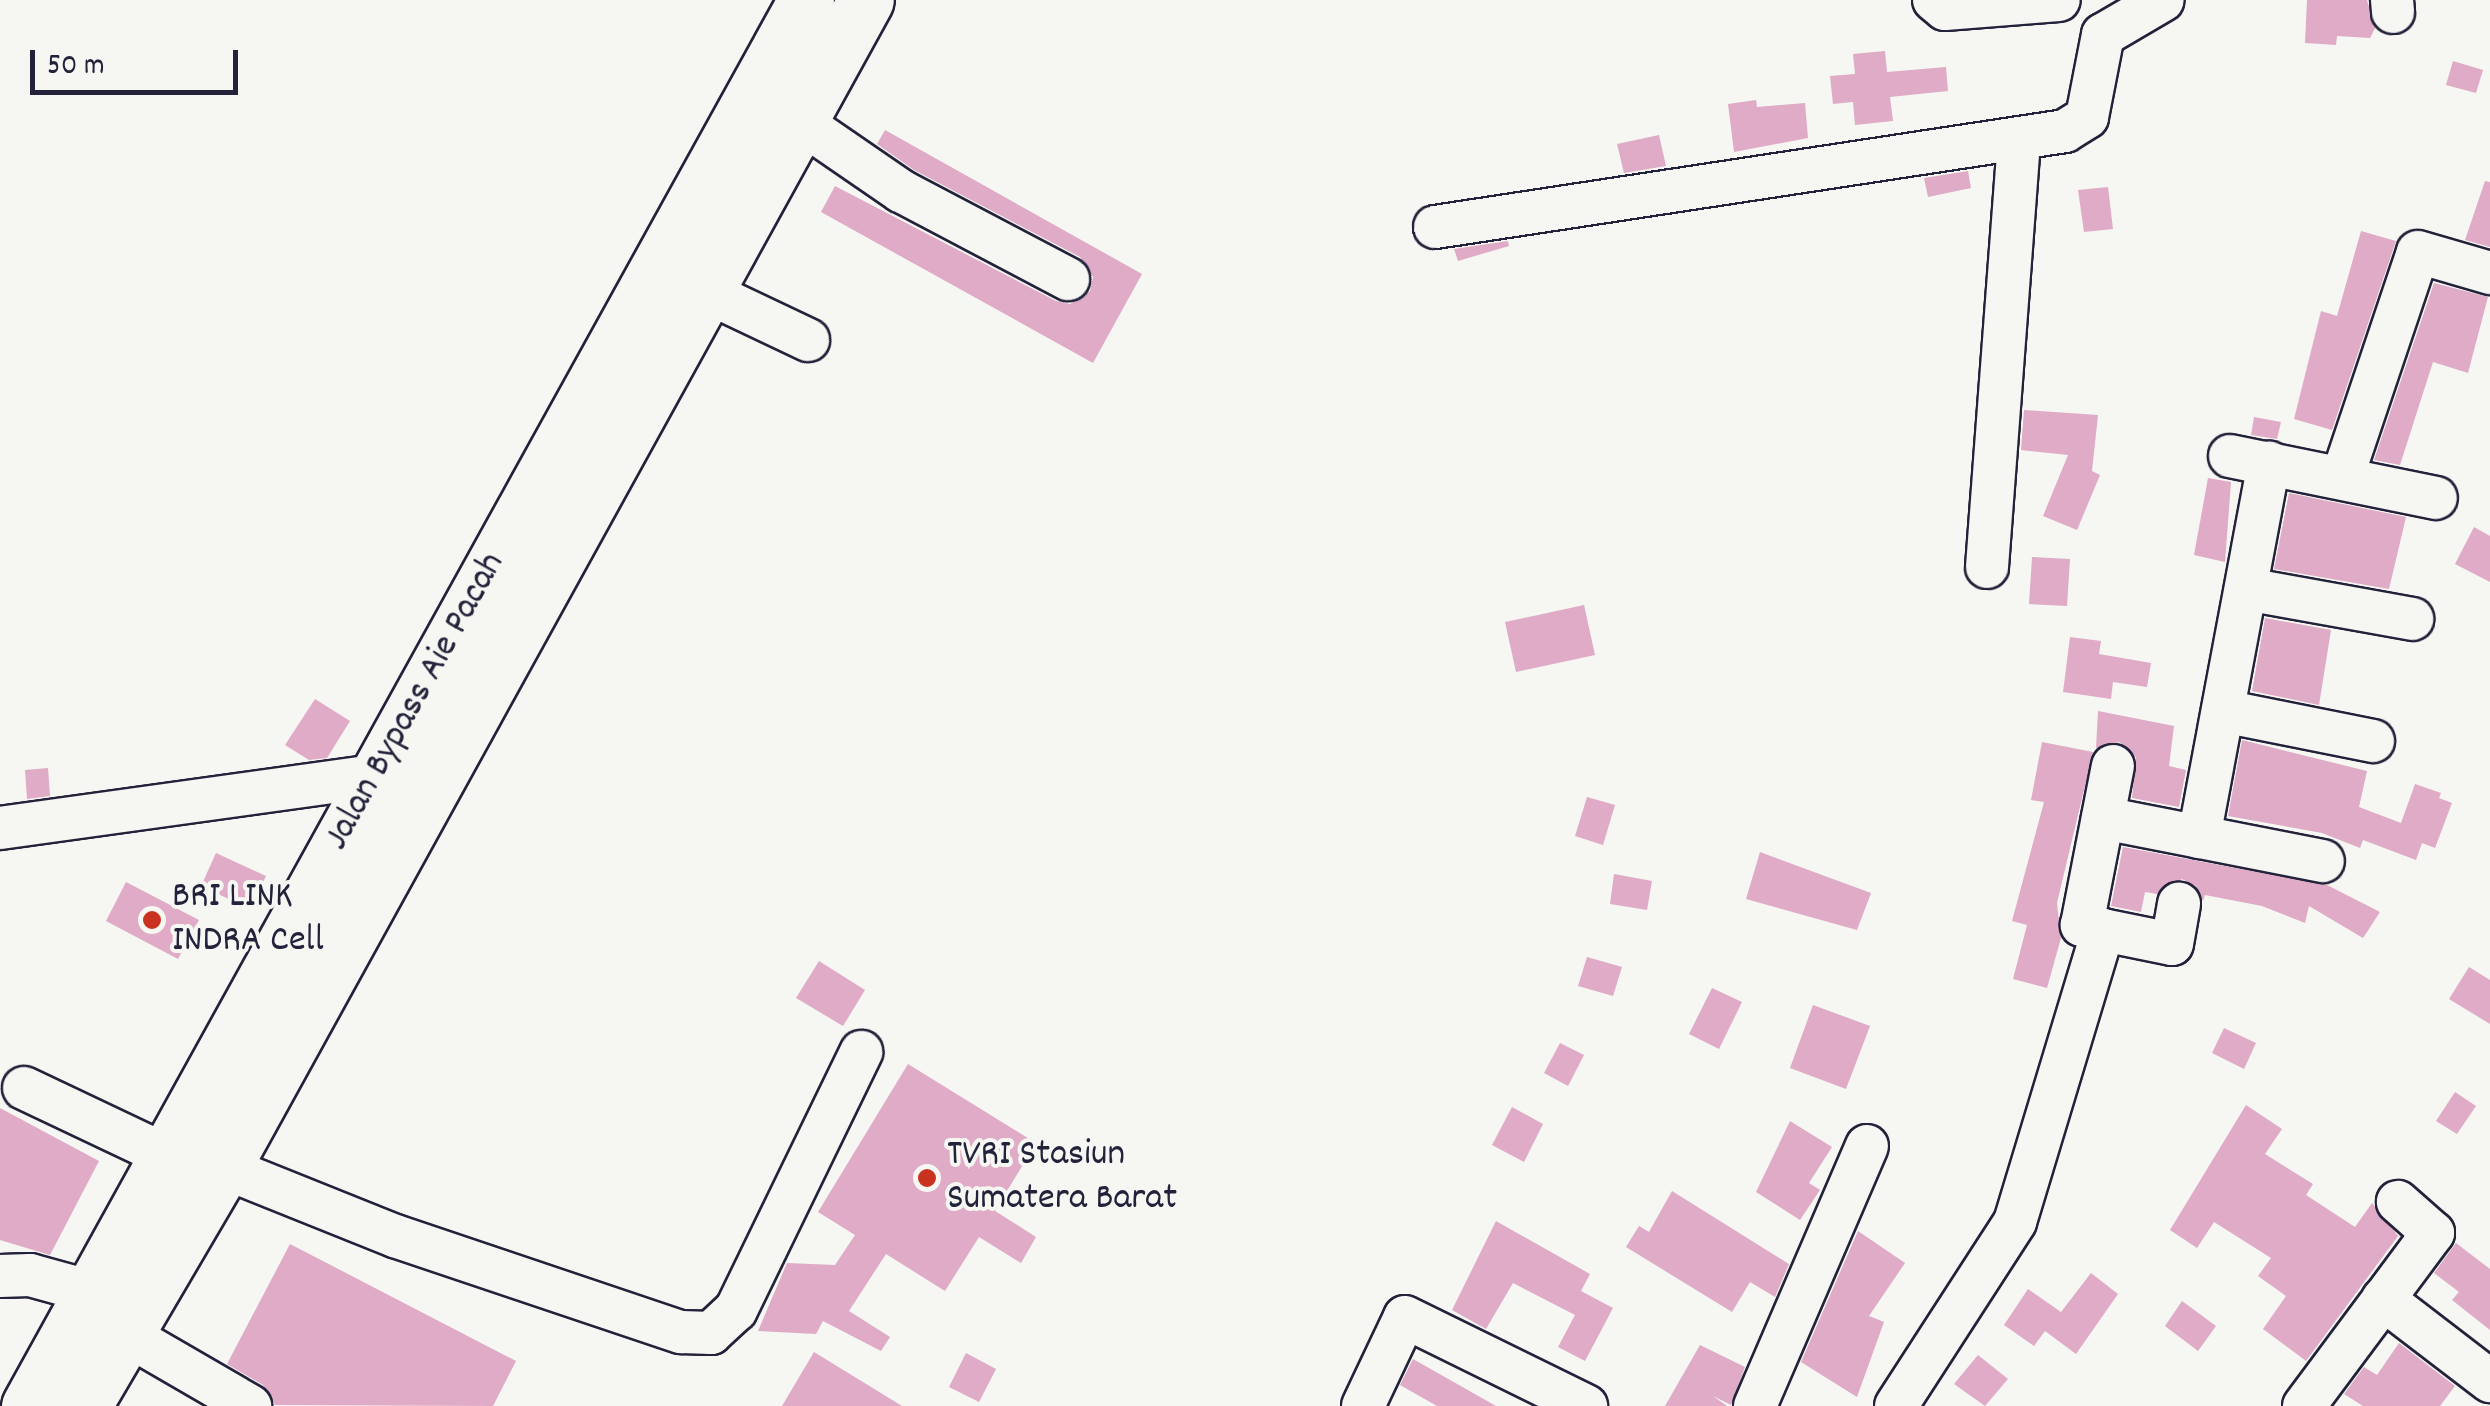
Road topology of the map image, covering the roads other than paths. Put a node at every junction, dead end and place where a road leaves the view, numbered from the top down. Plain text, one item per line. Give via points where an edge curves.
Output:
1 (806, 0) edge
2 (866, 0) edge
3 (1934, 0) edge
4 (2059, 0) edge
5 (2163, 0) edge
6 (799, 120) junction
7 (2019, 140) junction
8 (689, 211) junction
9 (1435, 227) dead end
10 (736, 239) junction
11 (2490, 273) edge
12 (1068, 278) dead end
13 (706, 292) junction
14 (808, 340) dead end
15 (2342, 478) junction
16 (2436, 498) dead end
17 (1987, 567) dead end
18 (2246, 589) junction
19 (2412, 619) dead end
20 (2222, 711) junction
21 (2373, 741) dead end
22 (2113, 766) dead end
23 (376, 776) junction
24 (2103, 818) junction
25 (0, 828) edge
26 (2199, 837) junction
27 (2323, 862) dead end
28 (2179, 904) dead end
29 (2104, 930) junction
30 (860, 1052) dead end
31 (24, 1088) dead end
32 (1867, 1146) dead end
33 (167, 1156) junction
34 (223, 1167) junction
35 (2398, 1202) dead end
36 (0, 1276) edge
37 (2384, 1299) junction
38 (108, 1312) junction
39 (2490, 1381) edge
40 (29, 1406) edge
41 (83, 1406) edge
42 (250, 1406) edge
43 (1363, 1406) edge
44 (1586, 1406) edge
45 (1755, 1406) edge
46 (1896, 1406) edge
47 (2304, 1406) edge

1 - 8 highway, Jalan Bypass Aie Pacah
2 - 6 highway
3 - 4 street via 1945,9
5 - 7 street via 2103,35 2087,117 2064,131
6 - 10 highway
6 - 12 street via 902,191
7 - 9 street
7 - 17 street
8 - 10 highway
8 - 23 highway, Jalan Bypass Aie Pacah
10 - 13 highway
11 - 15 street via 2418,252
13 - 14 street
13 - 34 highway
15 - 16 street
15 - 18 street via 2250,459
18 - 19 street
18 - 20 street
20 - 21 street
20 - 26 street
22 - 24 street
23 - 25 street
23 - 33 highway, Jalan Bypass Aie Pacah
24 - 26 street
24 - 29 street via 2082,925
26 - 27 street
28 - 29 street via 2172,944
29 - 46 street via 2015,1222
30 - 34 street via 736,1310 712,1334 681,1332 396,1236
31 - 33 street
32 - 45 street
33 - 38 highway, Jalan Bypass Aie Pacah
34 - 38 highway
35 - 37 street via 2433,1234
36 - 38 street via 30,1275
37 - 39 street
37 - 47 street
38 - 40 highway, Jalan Bypass Aie Pacah
38 - 41 highway
38 - 42 street
43 - 44 street via 1405,1317

